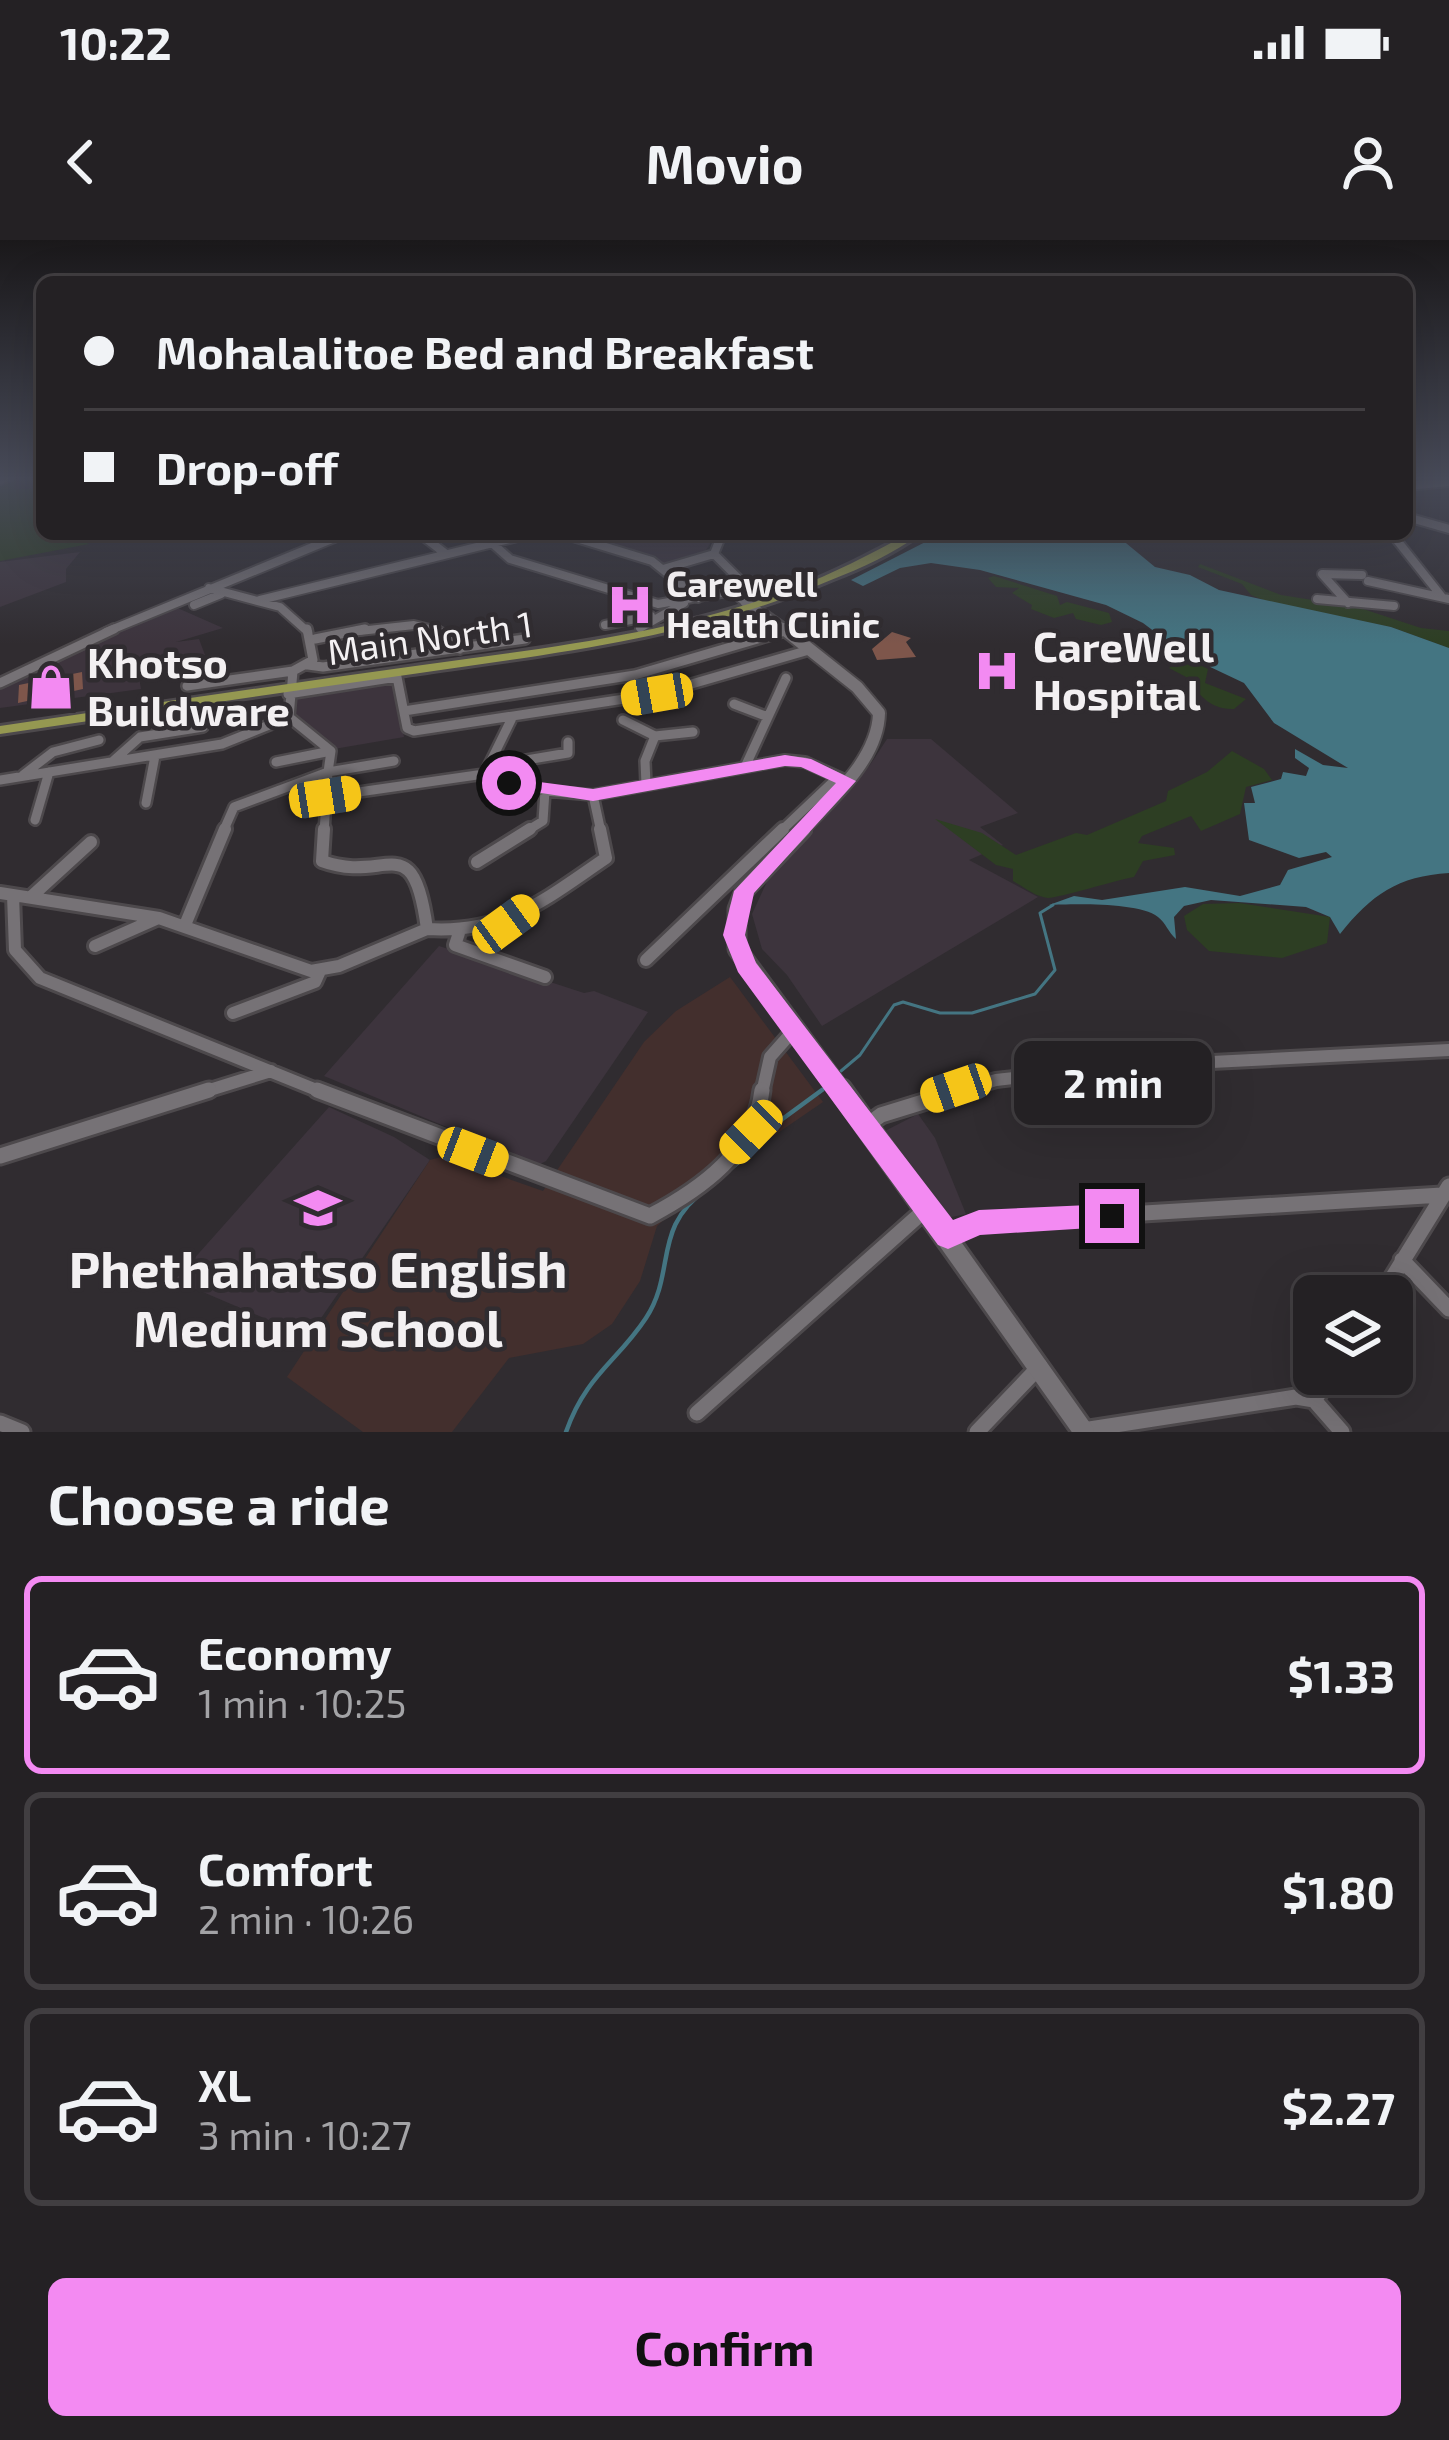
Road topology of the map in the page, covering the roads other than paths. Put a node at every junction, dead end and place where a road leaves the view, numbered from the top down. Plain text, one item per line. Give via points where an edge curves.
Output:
1 (329, 540) edge
2 (428, 540) edge
3 (498, 540) edge
4 (583, 540) edge
5 (720, 540) edge
6 (903, 540) edge
7 (1396, 540) edge
8 (492, 543) junction
9 (446, 554) junction
10 (714, 554) junction
11 (663, 569) junction
12 (1426, 580) junction
13 (1449, 581) edge
14 (209, 588) junction
15 (224, 592) junction
16 (698, 598) junction
17 (1446, 598) edge
18 (1317, 599) dead end
19 (743, 600) junction
20 (256, 601) junction
21 (1348, 603) junction
22 (194, 604) dead end
23 (658, 604) junction
24 (1394, 606) dead end
25 (605, 625) dead end
26 (640, 628) junction
27 (785, 631) junction
28 (315, 639) junction
29 (525, 639) dead end
30 (460, 649) junction
31 (809, 650) junction
32 (308, 664) junction
33 (786, 678) dead end
34 (0, 683) edge
35 (290, 684) junction
36 (187, 686) dead end
37 (734, 704) dead end
38 (404, 710) junction
39 (513, 716) junction
40 (289, 717) junction
41 (768, 717) junction
42 (623, 720) dead end
43 (0, 727) edge
44 (203, 727) dead end
45 (693, 732) dead end
46 (656, 736) junction
47 (99, 740) dead end
48 (568, 742) dead end
49 (331, 751) junction
50 (155, 756) junction
51 (394, 761) dead end
52 (276, 762) dead end
53 (111, 763) junction
54 (745, 766) junction
55 (487, 770) junction
56 (49, 772) junction
57 (328, 772) junction
58 (20, 777) junction
59 (843, 779) junction
60 (0, 780) edge
61 (646, 784) junction
62 (545, 791) junction
63 (593, 795) junction
64 (325, 797) junction
65 (146, 803) dead end
66 (35, 820) dead end
67 (91, 842) dead end
68 (478, 862) dead end
69 (6, 894) edge
70 (32, 896) junction
71 (159, 918) junction
72 (185, 926) junction
73 (427, 929) junction
74 (459, 933) junction
75 (95, 946) dead end
76 (646, 960) dead end
77 (320, 971) junction
78 (545, 976) dead end
79 (233, 1013) dead end
80 (793, 1031) junction
81 (1449, 1050) edge
82 (274, 1070) junction
83 (866, 1126) junction
84 (0, 1156) edge
85 (1445, 1190) edge
86 (926, 1209) junction
87 (948, 1236) junction
88 (1402, 1260) junction
89 (1393, 1275) edge
90 (1449, 1310) edge
91 (1040, 1366) junction
92 (1318, 1395) edge
93 (1314, 1400) junction
94 (697, 1413) dead end
95 (0, 1423) edge
96 (1084, 1431) edge
97 (22, 1432) edge
98 (977, 1432) edge
99 (1342, 1432) edge

1 - 14 street
2 - 9 street
3 - 8 street
4 - 11 street
5 - 10 street
6 - 19 main road, Main North 1 via 858,564
7 - 12 street
8 - 9 street
8 - 23 street via 510,559
9 - 20 street
10 - 11 street
10 - 19 street via 746,585
11 - 16 street
12 - 13 street
12 - 17 street
14 - 15 street
14 - 34 street
15 - 20 street
15 - 22 street
16 - 19 street
16 - 23 street
16 - 26 street
17 - 21 street via 1322,574
18 - 21 street
19 - 26 main road, Main North 1
19 - 27 main road
19 - 35 main road, Main North 1 via 621,639
20 - 28 street via 301,618
21 - 24 street
23 - 25 street via 647,618
26 - 35 main road, Main North 1
27 - 31 main road
27 - 38 street via 635,675
28 - 30 street via 412,624 449,634
28 - 32 street
29 - 30 street
30 - 32 street
31 - 39 street via 664,693
31 - 59 main road via 880,714 878,738
32 - 35 street
33 - 41 street
35 - 36 street
35 - 38 street via 397,677
35 - 40 street
35 - 43 main road, Main North 1
37 - 41 street
38 - 39 street via 414,731
39 - 55 street
40 - 49 street
40 - 50 street via 222,744
41 - 54 street
42 - 46 street
44 - 53 street via 140,736
45 - 46 street
46 - 61 street via 646,754
47 - 58 street via 53,752
48 - 55 street via 568,753
49 - 52 street
49 - 57 street
50 - 53 street
50 - 65 street
51 - 57 street
53 - 56 street
54 - 59 street via 805,762
54 - 61 street
55 - 62 street
55 - 64 street
56 - 58 street
56 - 66 street
57 - 64 street
57 - 72 street via 235,808
58 - 60 street
59 - 76 street
59 - 80 main road via 737,909 737,949
61 - 63 street
62 - 63 street
62 - 68 street via 543,821
63 - 74 street via 606,857 506,924
64 - 73 street via 322,861 386,861 412,871 424,886
67 - 70 street
69 - 70 street
69 - 82 street via 13,950 26,971
70 - 71 street
71 - 72 street
71 - 75 street
72 - 77 street
73 - 74 street
73 - 77 street
74 - 78 street via 455,945
77 - 79 street via 315,982
80 - 82 street via 768,1051 751,1132 650,1216
80 - 83 main road
81 - 83 street via 996,1080 881,1114
82 - 84 street
83 - 86 main road
85 - 87 street via 979,1222
85 - 88 street
86 - 87 main road
86 - 94 street
87 - 91 main road
88 - 89 street
88 - 90 street
91 - 96 main road
91 - 98 street
92 - 93 street
93 - 96 street
93 - 99 street
95 - 97 street

